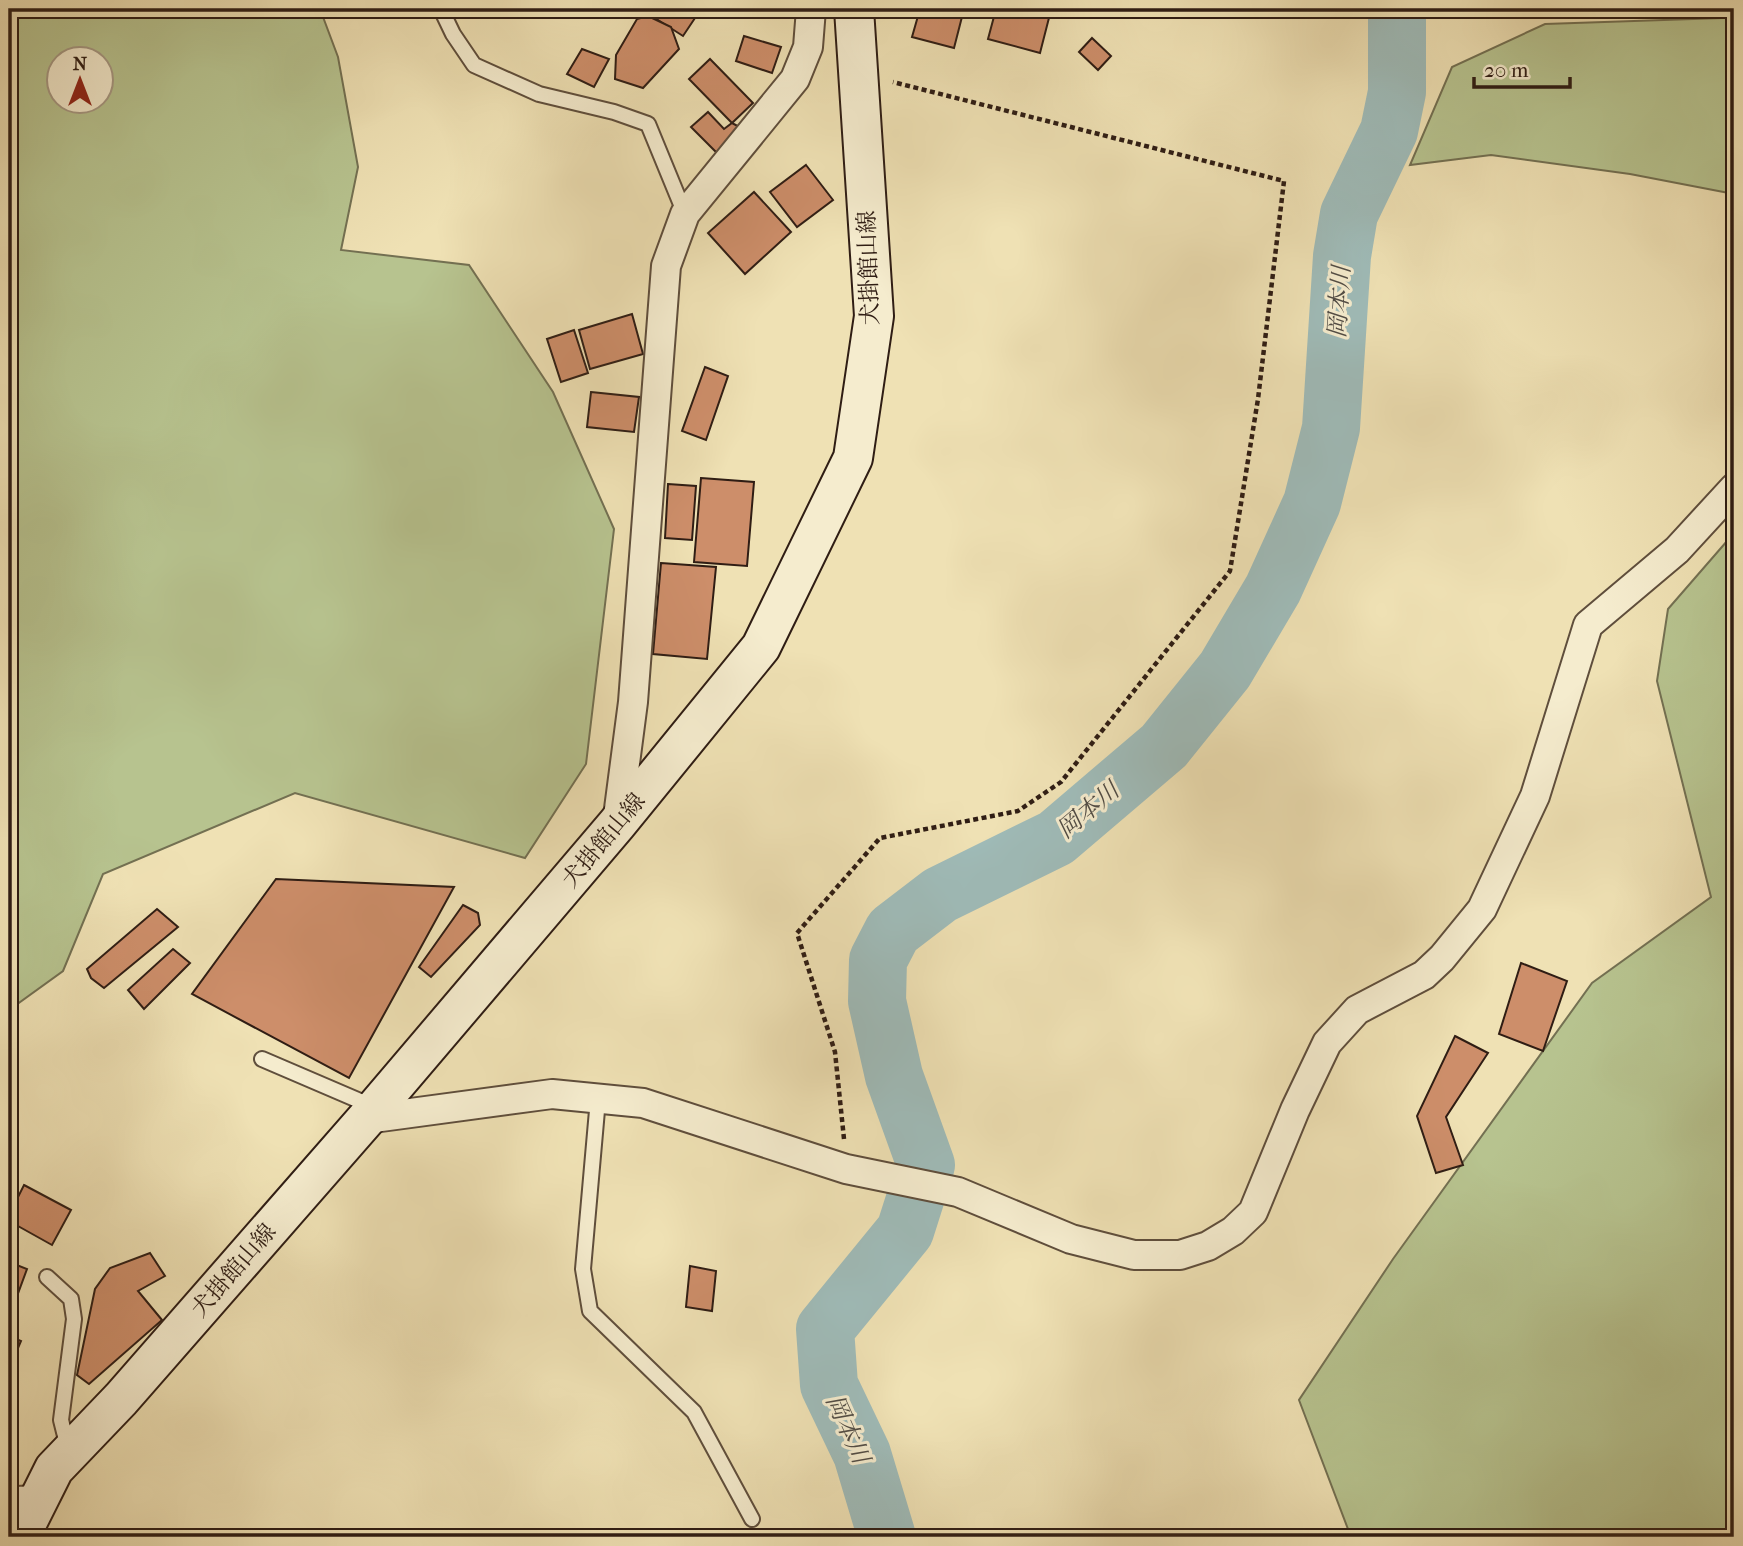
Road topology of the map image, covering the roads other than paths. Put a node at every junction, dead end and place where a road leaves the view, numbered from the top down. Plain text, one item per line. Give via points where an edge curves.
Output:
1 (441, 9) edge
2 (811, 9) edge
3 (854, 9) edge
4 (685, 214) junction
5 (1734, 488) edge
6 (617, 824) junction
7 (262, 1059) dead end
8 (598, 1099) junction
9 (371, 1113) junction
10 (47, 1277) dead end
11 (69, 1453) junction
12 (25, 1497) edge
13 (752, 1519) dead end
14 (20, 1537) edge

1 - 4 lane via 474,65 539,94 648,124
2 - 4 street via 808,47 795,79
3 - 6 main road, 犬掛館山線 via 873,316 853,458 761,647
4 - 6 street via 666,267 634,702
5 - 8 street via 1677,550 1588,625 1535,796 1482,909 1424,975 1357,1010 1327,1043 1254,1212 1208,1246 1181,1255 1134,1255 1071,1239 958,1192 846,1169 643,1103
6 - 9 main road, 犬掛館山線
7 - 9 lane
8 - 9 street via 552,1094
8 - 13 lane via 583,1269 590,1311 694,1412
9 - 11 main road, 犬掛館山線
10 - 11 lane via 71,1299 74,1319 61,1420
11 - 12 main road, 犬掛館山線
12 - 14 main road, 犬掛館山線

